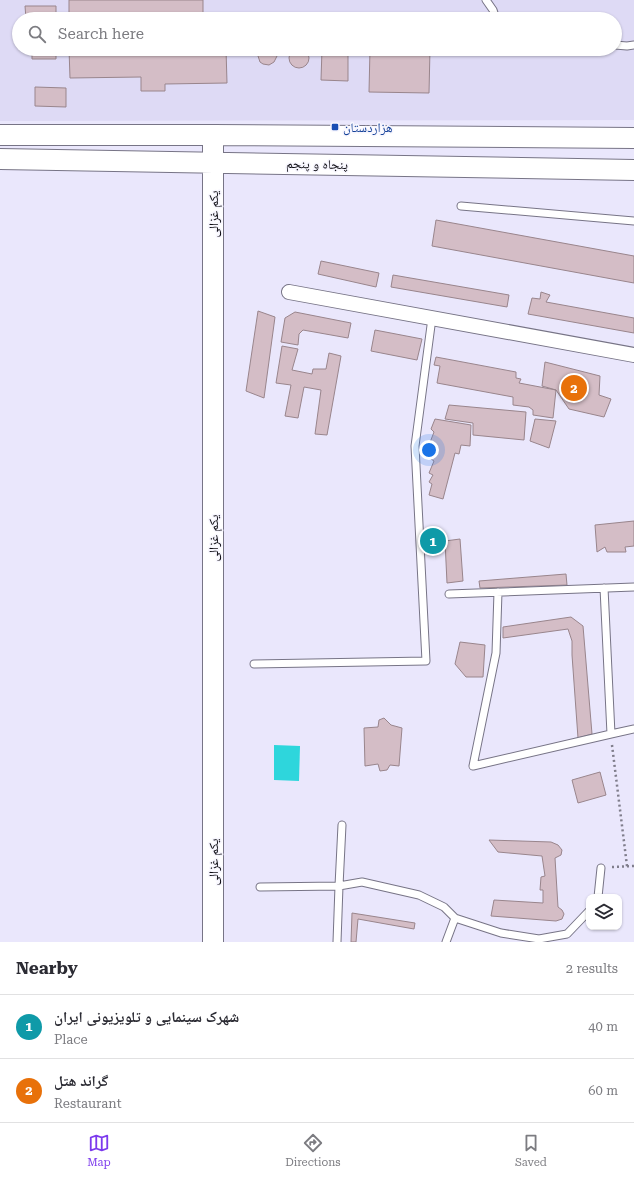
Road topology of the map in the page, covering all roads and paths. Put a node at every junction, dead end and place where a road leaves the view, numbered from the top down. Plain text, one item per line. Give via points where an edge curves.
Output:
1 (486, 0) edge
2 (494, 12) edge
3 (634, 45) edge
4 (622, 46) edge
5 (0, 135) edge
6 (213, 135) junction
7 (634, 138) edge
8 (0, 159) edge
9 (213, 162) junction
10 (634, 170) edge
11 (461, 206) dead end
12 (634, 221) edge
13 (289, 292) dead end
14 (432, 318) junction
15 (634, 355) edge
16 (634, 587) edge
17 (604, 588) junction
18 (498, 592) junction
19 (449, 594) dead end
20 (254, 664) dead end
21 (634, 729) edge
22 (611, 734) junction
23 (342, 825) dead end
24 (634, 866) edge
25 (601, 868) dead end
26 (339, 886) junction
27 (260, 887) dead end
28 (598, 894) edge
29 (586, 913) edge
30 (455, 918) junction
31 (213, 942) edge
32 (337, 942) edge
33 (446, 942) edge

1 - 2 lane
3 - 4 lane
5 - 6 main road
6 - 7 main road
6 - 9 main road, یکم غزالی
8 - 9 main road, پنجاه و پنجم
9 - 10 main road, پنجاه و پنجم
9 - 31 main road, یکم غزالی
11 - 12 lane
13 - 14 street
14 - 15 street
14 - 20 lane via 415,446 426,661
16 - 17 lane
17 - 18 lane
17 - 22 lane
18 - 19 lane
18 - 22 lane via 496,652 473,766
21 - 22 lane
22 - 24 path via 628,866
23 - 26 lane
25 - 28 lane
26 - 27 lane
26 - 30 lane via 362,882 419,895 444,907
26 - 32 lane
29 - 30 lane via 567,934 539,939 501,933
30 - 33 lane

